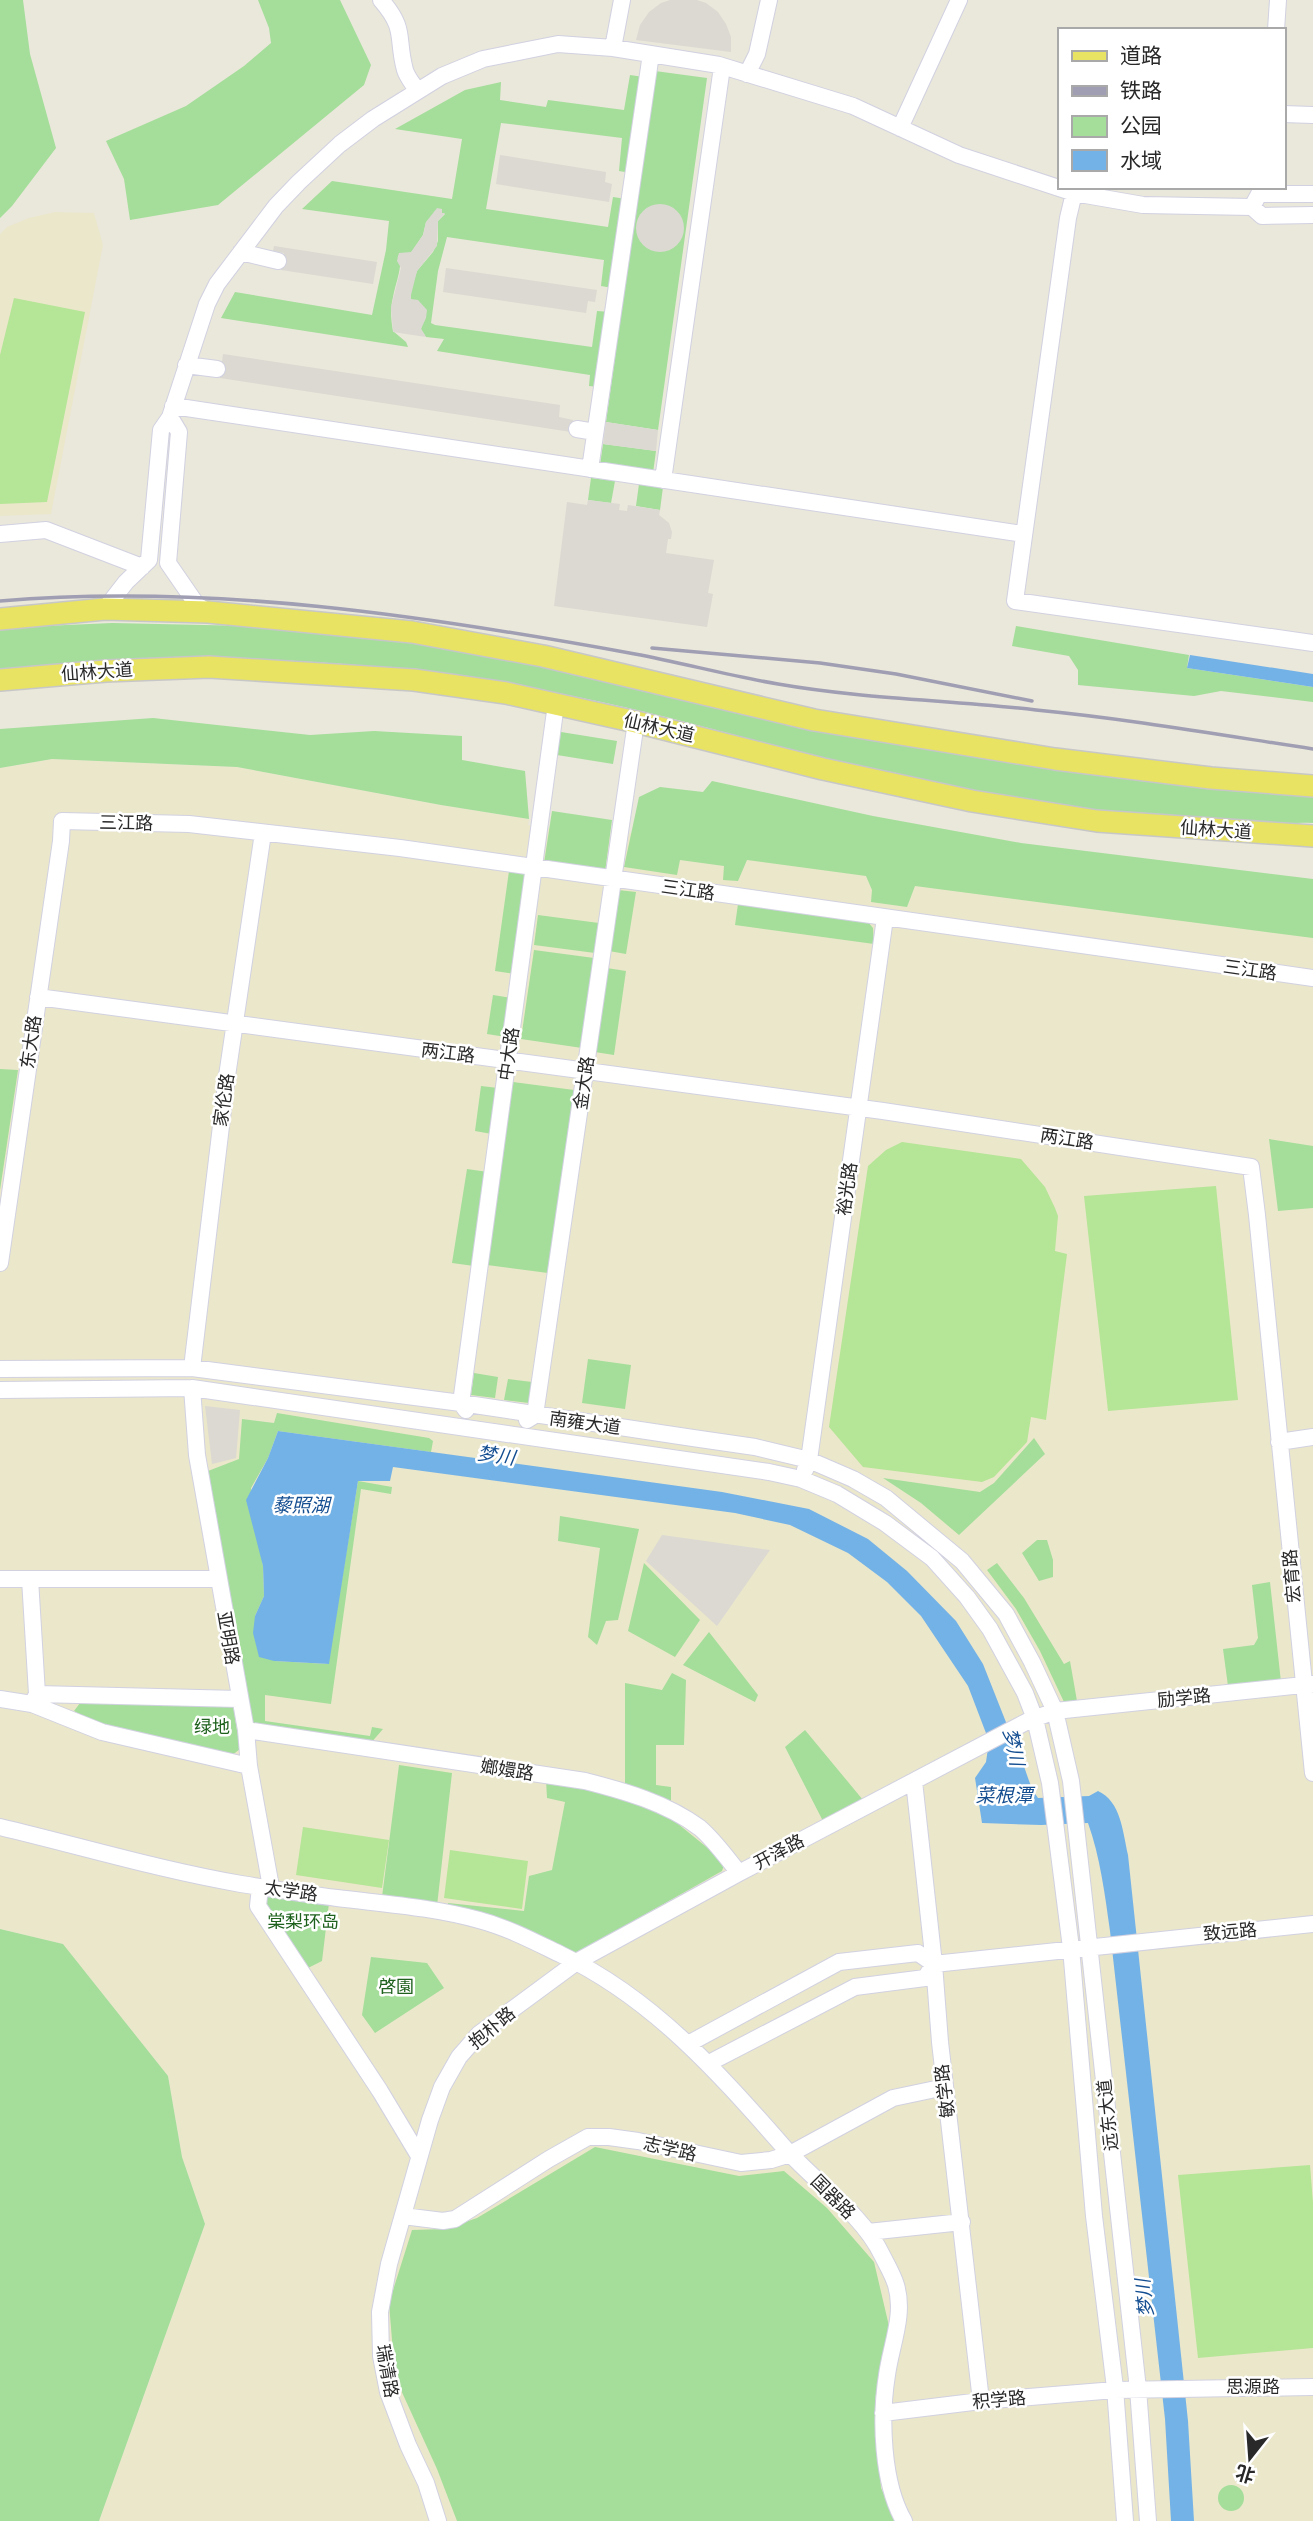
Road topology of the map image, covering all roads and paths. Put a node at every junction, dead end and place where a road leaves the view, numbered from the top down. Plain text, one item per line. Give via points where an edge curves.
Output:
1 (381, 0) edge
2 (622, 0) edge
3 (769, 0) edge
4 (959, 0) edge
5 (1278, 0) edge
6 (1276, 28) edge
7 (613, 48) junction
8 (651, 54) junction
9 (722, 67) junction
10 (747, 74) junction
11 (417, 90) junction
12 (1285, 114) edge
13 (1313, 115) edge
14 (900, 128) junction
15 (1058, 188) edge
16 (1062, 189) edge
17 (1074, 193) junction
18 (1313, 194) edge
19 (1256, 196) edge
20 (1313, 215) edge
21 (241, 252) junction
22 (278, 261) dead end
23 (186, 365) junction
24 (217, 369) dead end
25 (171, 411) junction
26 (577, 429) dead end
27 (595, 432) junction
28 (590, 469) junction
29 (663, 480) junction
30 (0, 534) edge
31 (1023, 534) junction
32 (142, 567) junction
33 (105, 609) junction
34 (208, 612) junction
35 (0, 619) edge
36 (1313, 643) edge
37 (0, 680) edge
38 (556, 705) junction
39 (636, 722) junction
40 (1313, 786) edge
41 (62, 821) joint
42 (263, 832) junction
43 (1313, 836) edge
44 (534, 867) junction
45 (614, 879) junction
46 (885, 918) junction
47 (1313, 978) edge
48 (38, 997) junction
49 (235, 1025) junction
50 (508, 1060) junction
51 (585, 1071) junction
52 (858, 1108) junction
53 (0, 1263) edge
54 (192, 1368) junction
55 (0, 1369) edge
56 (192, 1388) junction
57 (0, 1390) edge
58 (461, 1403) junction
59 (1277, 1412) joint
60 (535, 1415) junction
61 (460, 1426) junction
62 (530, 1436) junction
63 (1313, 1437) edge
64 (1279, 1442) junction
65 (809, 1460) junction
66 (801, 1479) junction
67 (962, 1561) junction
68 (948, 1575) junction
69 (0, 1579) edge
70 (30, 1579) junction
71 (218, 1579) junction
72 (1308, 1685) edge
73 (0, 1699) edge
74 (35, 1699) junction
75 (239, 1699) junction
76 (1055, 1711) junction
77 (1032, 1720) junction
78 (246, 1730) junction
79 (249, 1766) junction
80 (1313, 1773) edge
81 (914, 1780) junction
82 (0, 1828) edge
83 (739, 1873) junction
84 (266, 1887) junction
85 (1313, 1924) edge
86 (1090, 1946) junction
87 (1071, 1948) junction
88 (578, 1961) junction
89 (934, 1964) junction
90 (688, 2044) junction
91 (709, 2063) junction
92 (944, 2087) junction
93 (790, 2154) junction
94 (419, 2156) junction
95 (403, 2216) junction
96 (962, 2222) junction
97 (868, 2232) junction
98 (1313, 2387) edge
99 (1145, 2389) junction
100 (1115, 2390) junction
101 (981, 2401) junction
102 (883, 2413) junction
103 (438, 2521) edge
104 (904, 2521) edge
105 (1125, 2521) edge
106 (1148, 2521) edge

1 - 11 street via 395,17 405,72
2 - 7 street
3 - 10 street via 757,54
4 - 14 street
5 - 6 street
7 - 8 street
7 - 11 street via 558,44 496,57
8 - 9 street
8 - 27 street via 622,192
9 - 10 street
9 - 29 street
10 - 14 street via 853,106
11 - 21 street via 340,144 276,206
12 - 13 street
14 - 15 street via 959,155
16 - 17 street
17 - 19 street via 1143,205
17 - 31 street
18 - 19 street
19 - 20 street via 1262,216
21 - 22 street
21 - 23 street via 212,294
23 - 24 street
23 - 25 street
25 - 28 street
25 - 32 street via 161,430 149,560
25 - 34 street via 179,432 168,562 197,605
26 - 27 street
27 - 28 street
28 - 29 street
29 - 31 street
30 - 32 street via 46,530
31 - 36 street via 1015,601
32 - 33 street
33 - 34 main road
33 - 35 main road
34 - 40 main road via 412,632 543,656 814,720 936,741 1143,770
37 - 38 main road, 仙林大道 via 212,667 414,680
38 - 39 main road, 仙林大道
38 - 44 street, 中大路
39 - 43 main road, 仙林大道 via 972,801 1097,821
39 - 45 street, 金大路
41 - 42 street, 三江路 via 190,824
41 - 48 street, 东大路
42 - 44 street, 三江路
42 - 49 street, 家伦路
44 - 45 street, 三江路
44 - 50 street, 中大路
45 - 46 street, 三江路
45 - 51 street, 金大路
46 - 47 street, 三江路
46 - 52 street, 裕光路
48 - 49 street, 两江路
48 - 53 street, 东大路
49 - 50 street, 两江路
49 - 54 street, 家伦路
50 - 51 street, 两江路
50 - 58 street, 中大路
51 - 52 street, 两江路
51 - 60 street, 金大路
52 - 59 street, 两江路 via 1251,1167
52 - 65 street, 裕光路
54 - 55 street, 南雍大道
54 - 58 street, 南雍大道
56 - 57 street, 南雍大道
56 - 61 street, 南雍大道
56 - 71 street, 亚明路 via 197,1455
58 - 60 street, 南雍大道
58 - 61 street, 中大路 via 468,1420
59 - 64 street, 宏育路
60 - 62 street, 金大路 via 524,1422
60 - 65 street, 南雍大道 via 755,1447
61 - 62 street, 南雍大道
62 - 66 street, 南雍大道
63 - 64 street
64 - 72 street, 宏育路
65 - 66 street, 裕光路
65 - 67 street, 南雍大道 via 886,1498
66 - 68 street, 南雍大道 via 885,1523
67 - 68 street
67 - 76 street, 南雍大道 via 1006,1614
68 - 77 street, 南雍大道 via 990,1629 1025,1693
69 - 70 street
70 - 71 street
70 - 74 street
71 - 75 street, 亚明路
72 - 76 street, 励学路
72 - 80 street, 宏育路
73 - 74 street
74 - 75 street
74 - 79 street via 102,1732
75 - 78 street, 亚明路
76 - 77 street, 励学路
76 - 86 street, 远东大道 via 1071,1781
77 - 81 street, 开泽路
77 - 87 street, 远东大道 via 1050,1783
78 - 79 street, 亚明路
78 - 83 street, 嫏嬛路 via 619,1790 661,1806 700,1829
79 - 84 street, 亚明路
81 - 83 street, 开泽路
81 - 89 street, 敏学路
82 - 84 street, 太学路 via 193,1875
83 - 88 street, 开泽路
84 - 88 street, 太学路 via 481,1920
84 - 94 street, 亚明路 via 258,1906
85 - 86 street, 致远路
86 - 87 street, 致远路
86 - 99 street, 远东大道
87 - 89 street, 致远路
87 - 100 street, 远东大道 via 1094,2216
88 - 90 street, 国器路 via 634,1998
88 - 94 street, 抱朴路 via 479,2034 459,2057 442,2088
89 - 90 street via 918,1953 839,1962
89 - 91 street via 925,1978 855,1987
89 - 92 street, 敏学路
90 - 91 street, 国器路
91 - 93 street, 国器路
92 - 93 street, 志学路 via 893,2098
92 - 96 street, 敏学路
93 - 95 street, 志学路 via 741,2163 638,2141 588,2137 455,2219
93 - 97 street, 国器路
94 - 95 street, 抱朴路
95 - 103 street, 瑞清路 via 382,2298 381,2356 388,2392
96 - 97 street
96 - 101 street, 敏学路
97 - 102 street, 国器路 via 896,2286 898,2321
98 - 99 street, 思源路
99 - 100 street, 积学路
99 - 106 street, 远东大道
100 - 101 street, 积学路
100 - 105 street, 远东大道
101 - 102 street, 积学路
102 - 104 street, 国器路 via 889,2481

